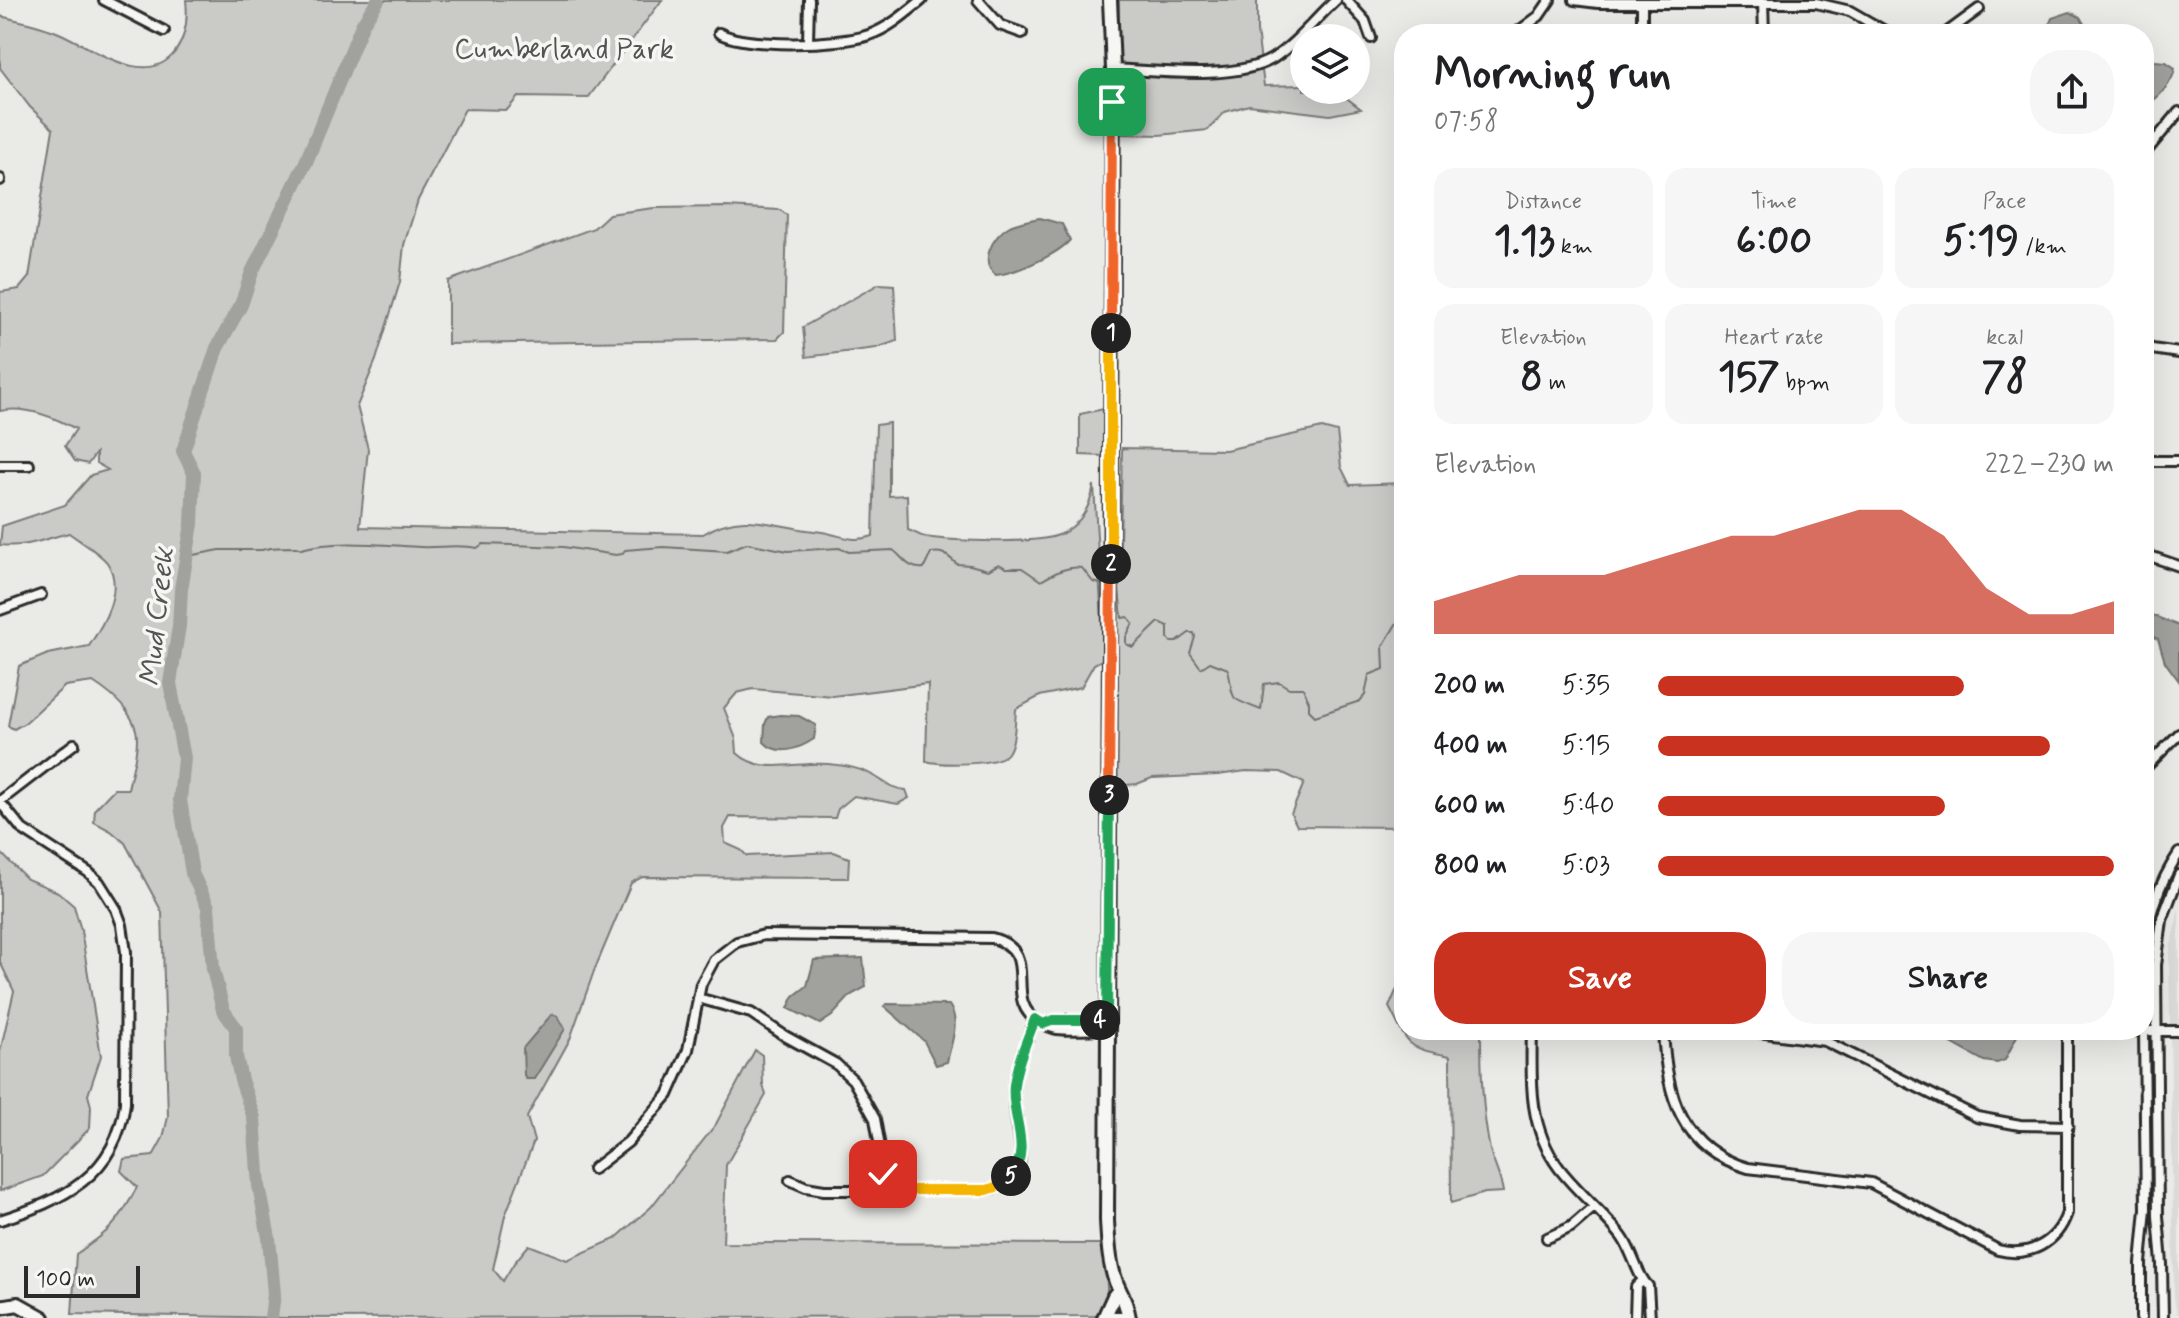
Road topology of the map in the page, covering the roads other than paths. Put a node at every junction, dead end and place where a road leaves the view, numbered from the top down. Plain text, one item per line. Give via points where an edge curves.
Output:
1 (104, 0) edge
2 (809, 0) edge
3 (922, 0) edge
4 (978, 0) edge
5 (1110, 0) edge
6 (1336, 0) edge
7 (1346, 0) edge
8 (1550, 0) edge
9 (1574, 0) edge
10 (1763, 2) junction
11 (1642, 3) junction
12 (1979, 9) dead end
13 (1528, 24) edge
14 (1642, 24) edge
15 (1764, 24) edge
16 (1875, 24) edge
17 (1959, 24) edge
18 (164, 31) dead end
19 (719, 33) dead end
20 (1022, 33) dead end
21 (1371, 38) dead end
22 (808, 42) junction
23 (1113, 69) junction
24 (2179, 112) edge
25 (2154, 142) edge
26 (2154, 349) edge
27 (2179, 353) edge
28 (2154, 461) edge
29 (2179, 461) edge
30 (0, 465) edge
31 (29, 465) dead end
32 (2154, 557) edge
33 (2179, 566) edge
34 (41, 595) dead end
35 (0, 610) edge
36 (2179, 734) edge
37 (74, 744) dead end
38 (2154, 759) edge
39 (0, 802) edge
40 (2179, 853) edge
41 (2179, 875) edge
42 (2154, 895) edge
43 (2154, 905) edge
44 (2166, 908) junction
45 (2154, 918) edge
46 (2162, 920) junction
47 (698, 998) junction
48 (1039, 1022) junction
49 (1107, 1024) junction
50 (2156, 1030) junction
51 (2179, 1031) edge
52 (1532, 1040) edge
53 (1664, 1040) edge
54 (1818, 1040) edge
55 (2067, 1040) edge
56 (2144, 1040) edge
57 (2068, 1126) junction
58 (593, 1169) dead end
59 (790, 1180) dead end
60 (883, 1190) junction
61 (1594, 1207) junction
62 (0, 1220) edge
63 (1547, 1238) dead end
64 (1642, 1281) junction
65 (1119, 1290) junction
66 (1, 1307) edge
67 (30, 1314) edge
68 (43, 1318) edge
69 (1104, 1318) edge
70 (1123, 1318) edge
71 (1129, 1318) edge
72 (1635, 1318) edge
73 (1650, 1318) edge
74 (2141, 1318) edge
75 (2163, 1318) edge

1 - 18 street
2 - 22 street
3 - 22 street via 869,35
4 - 20 street via 1000,25
5 - 23 main road
6 - 23 street via 1259,66 1231,72
7 - 21 street via 1365,21
8 - 13 street
9 - 11 street
10 - 11 street
10 - 15 street
10 - 16 street via 1829,5
11 - 14 street
12 - 17 street
19 - 22 street via 739,40
23 - 49 main road
24 - 25 street
26 - 27 street
28 - 29 street
30 - 31 street
32 - 33 street
34 - 35 street
36 - 38 street
37 - 39 street
39 - 62 street via 22,829 99,882 116,909 126,952 125,1103 116,1137 77,1187 50,1203
40 - 42 street
41 - 44 street
43 - 44 street
44 - 46 street
45 - 46 street
46 - 50 street
47 - 48 street via 714,960 746,938 984,937 1014,949 1021,966 1022,1002
47 - 58 street via 688,1050 668,1095 628,1142
47 - 60 street via 759,1017 853,1080 875,1119
48 - 49 street
48 - 60 street via 1018,1064 1014,1085 1022,1150 1010,1178 987,1190
49 - 65 main road via 1107,1220
50 - 51 street
50 - 75 street
52 - 61 street via 1537,1125 1552,1158
53 - 57 street via 1670,1091 1679,1114 1713,1153 1748,1168 1871,1183 2004,1251 2036,1248 2061,1227 2068,1202
54 - 57 street via 1977,1117
55 - 57 street
56 - 74 street
59 - 60 street via 815,1190
61 - 63 street via 1571,1227
61 - 64 street via 1630,1249
64 - 72 street via 1636,1287
64 - 73 street via 1648,1286
65 - 69 main road
65 - 71 main road
66 - 67 main road via 18,1304
67 - 68 main road
69 - 70 main road

